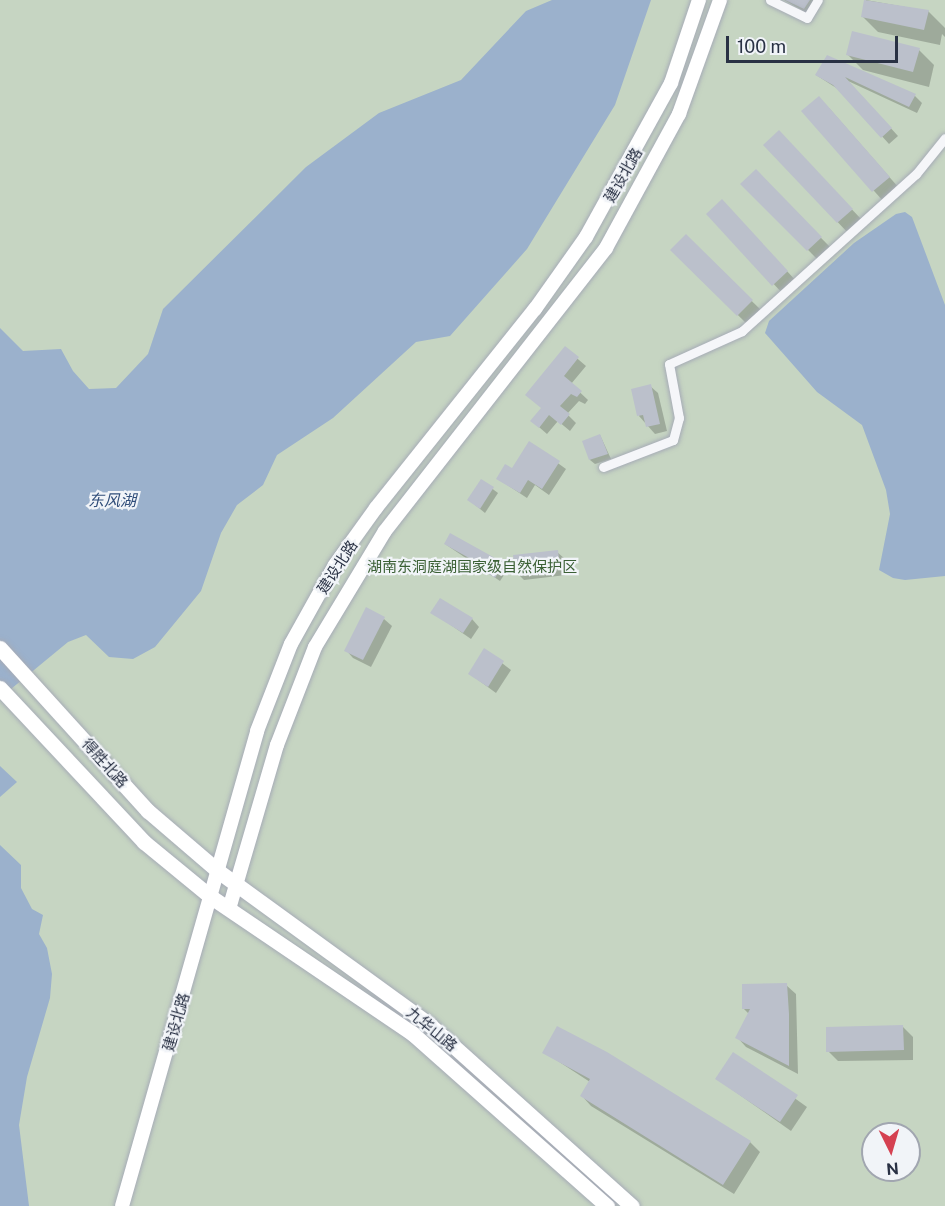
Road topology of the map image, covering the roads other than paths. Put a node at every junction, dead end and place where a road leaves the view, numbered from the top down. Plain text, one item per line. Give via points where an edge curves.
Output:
1 (699, 0) edge
2 (720, 0) edge
3 (770, 0) edge
4 (818, 0) edge
5 (945, 138) edge
6 (603, 467) dead end
7 (0, 648) edge
8 (0, 687) edge
9 (218, 871) junction
10 (236, 884) junction
11 (211, 897) junction
12 (229, 909) junction
13 (122, 1206) edge
14 (607, 1206) edge
15 (632, 1206) edge

1 - 9 main road, 建设北路 via 671,83 586,237 535,309 369,518 335,565 291,644 257,731
2 - 10 main road via 679,114 606,248 385,531 315,647 277,745
3 - 4 street via 807,18
5 - 6 street via 916,174 742,331 669,364 679,418 673,440
7 - 9 main road, 得胜北路 via 148,811
8 - 11 main road, 得胜北路 via 144,842
9 - 10 main road, 九华山路
9 - 11 main road, 建设北路
10 - 12 main road
10 - 15 main road, 九华山路 via 430,1025
11 - 12 main road, 九华山路
11 - 13 main road, 建设北路
12 - 14 main road, 九华山路 via 412,1033

